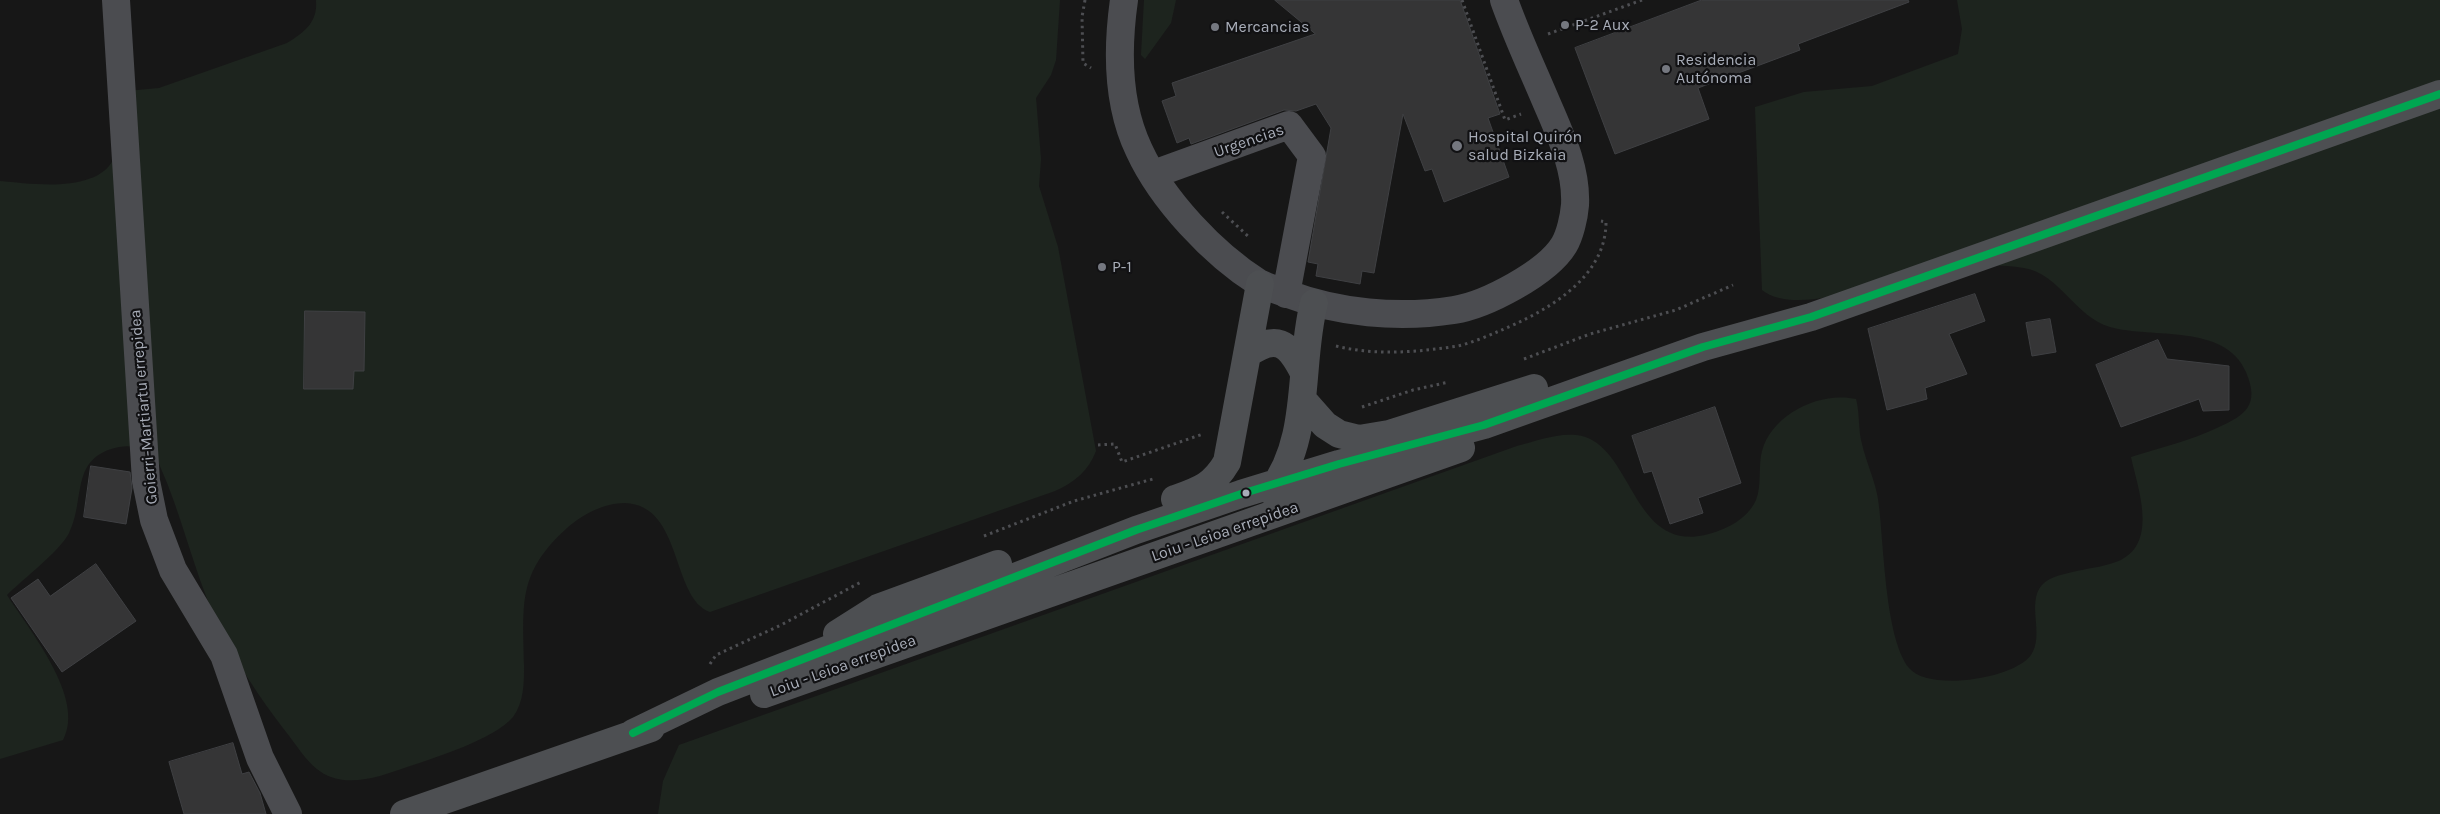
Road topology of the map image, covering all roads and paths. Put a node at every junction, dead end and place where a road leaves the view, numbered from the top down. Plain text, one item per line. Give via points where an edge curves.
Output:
1 (116, 0) edge
2 (1085, 0) edge
3 (1124, 0) edge
4 (1462, 0) edge
5 (1504, 0) edge
6 (1094, 69) dead end
7 (2440, 94) edge
8 (1525, 113) dead end
9 (1154, 174) junction
10 (1260, 284) junction
11 (1286, 294) junction
12 (1314, 303) junction
13 (1811, 317) junction
14 (1703, 347) junction
15 (1247, 354) junction
16 (1303, 371) junction
17 (1302, 399) junction
18 (1204, 430) dead end
19 (1098, 445) dead end
20 (1277, 483) junction
21 (985, 616) junction
22 (807, 658) junction
23 (633, 733) junction
24 (431, 809) edge
25 (288, 814) edge
26 (404, 814) edge

1 - 25 street, Goierri-Martiartu errepidea via 146,481 154,520 173,570 224,656 260,758
2 - 6 path via 1083,63
3 - 9 street via 1118,39 1121,81 1127,115 1139,150
4 - 8 path via 1505,120
5 - 12 street via 1572,170 1575,207 1565,245 1540,272 1499,294 1456,310 1394,314
7 - 13 main road, Loiu - Leioa errepidea
9 - 10 street via 1198,236
9 - 11 street, Urgencias via 1289,125 1312,156
10 - 11 street
10 - 15 main road
11 - 12 street
12 - 16 main road
13 - 14 main road, Loiu - Leioa errepidea
13 - 21 main road, Loiu - Leioa errepidea via 1712,361
14 - 17 main road via 1606,365 1389,434 1359,439 1339,434 1325,425
14 - 20 main road, Loiu - Leioa errepidea via 1484,425
15 - 16 main road via 1270,342 1282,343
15 - 22 main road via 1227,462 1218,478 1203,489 878,608 849,624
16 - 17 main road
17 - 20 main road via 1294,442
18 - 19 path via 1203,434 1122,462 1115,444
20 - 21 main road via 1262,502 1059,574
20 - 22 main road, Loiu - Leioa errepidea via 1136,530
21 - 23 main road, Loiu - Leioa errepidea via 744,701
22 - 23 main road, Loiu - Leioa errepidea via 718,692
23 - 24 main road, Loiu - Leioa errepidea
24 - 26 main road, Loiu - Leioa errepidea

